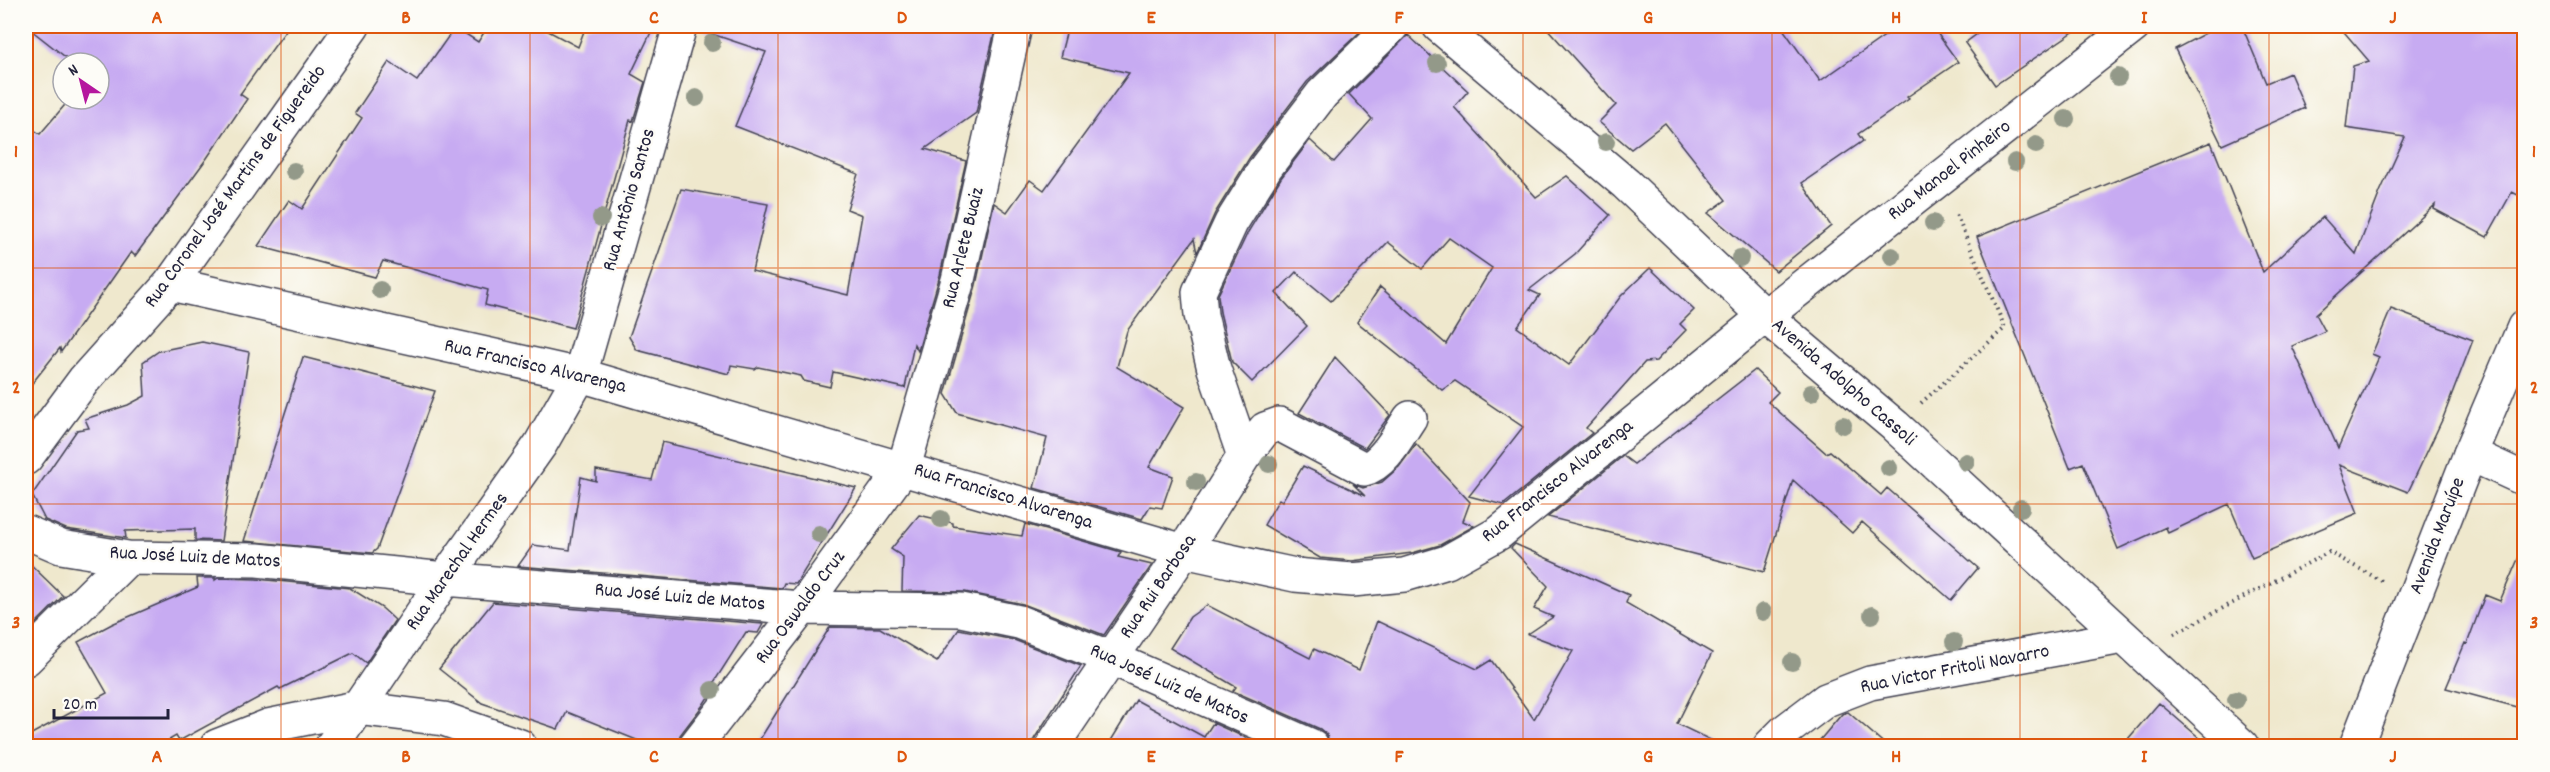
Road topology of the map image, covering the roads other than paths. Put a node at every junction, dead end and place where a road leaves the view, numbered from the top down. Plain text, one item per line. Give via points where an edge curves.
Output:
1 (353, 26) edge
2 (680, 26) edge
3 (1015, 26) edge
4 (1392, 26) edge
5 (1439, 26) edge
6 (2134, 26) edge
7 (170, 284) junction
8 (1765, 316) junction
9 (2524, 327) edge
10 (580, 375) junction
11 (1410, 418) dead end
12 (2470, 454) junction
13 (1244, 456) junction
14 (26, 458) edge
15 (904, 467) junction
16 (2524, 479) edge
17 (26, 532) edge
18 (1184, 550) junction
19 (128, 558) junction
20 (445, 579) junction
21 (802, 608) junction
22 (2131, 645) junction
23 (1112, 658) junction
24 (26, 659) edge
25 (356, 708) junction
26 (218, 747) edge
27 (332, 747) edge
28 (520, 747) edge
29 (695, 747) edge
30 (1052, 747) edge
31 (1312, 747) edge
32 (1770, 747) edge
33 (2242, 747) edge
34 (2356, 747) edge

1 - 7 street, Rua Coronel José Martins de Figuereido
2 - 10 street, Rua Antônio Santos
3 - 15 street, Rua Arlete Buaiz via 958,280
4 - 13 street via 1322,94 1266,167 1231,223 1199,292 1214,369
5 - 8 street, Avenida Adolpho Cassoli via 1626,184
6 - 8 street, Rua Manoel Pinheiro
7 - 10 street, Rua Francisco Alvarenga
7 - 14 street, Rua Coronel José Martins de Figuereido via 84,380
8 - 18 street, Rua Francisco Alvarenga via 1499,533 1447,562 1404,575 1352,580 1295,575
8 - 22 street, Avenida Adolpho Cassoli via 1895,426
9 - 12 street, Avenida Maruípe
10 - 15 street, Rua Francisco Alvarenga
10 - 20 street, Rua Marechal Hermes via 540,446
11 - 13 street, Rua Rui Barbosa via 1371,468 1364,469 1279,424 1265,429
12 - 16 street
12 - 34 street, Avenida Maruípe
13 - 18 street, Rua Rui Barbosa
15 - 18 street, Rua Francisco Alvarenga
15 - 21 street, Rua Oswaldo Cruz
17 - 19 street, Rua José Luiz de Matos via 61,547
18 - 23 street, Rua Rui Barbosa
19 - 20 street, Rua José Luiz de Matos via 257,560
19 - 24 street
20 - 21 street, Rua José Luiz de Matos
20 - 25 street, Rua Marechal Hermes
21 - 23 street, Rua José Luiz de Matos via 961,610 1019,622
21 - 29 street, Rua Oswaldo Cruz
22 - 32 street, Rua Victor Fritoli Navarro via 1870,683 1826,700 1785,730
22 - 33 street, Avenida Adolpho Cassoli
23 - 30 street, Rua Rui Barbosa
23 - 31 street, Rua José Luiz de Matos
25 - 26 street via 268,726
25 - 27 street, Rua Marechal Hermes
25 - 28 street via 444,719

